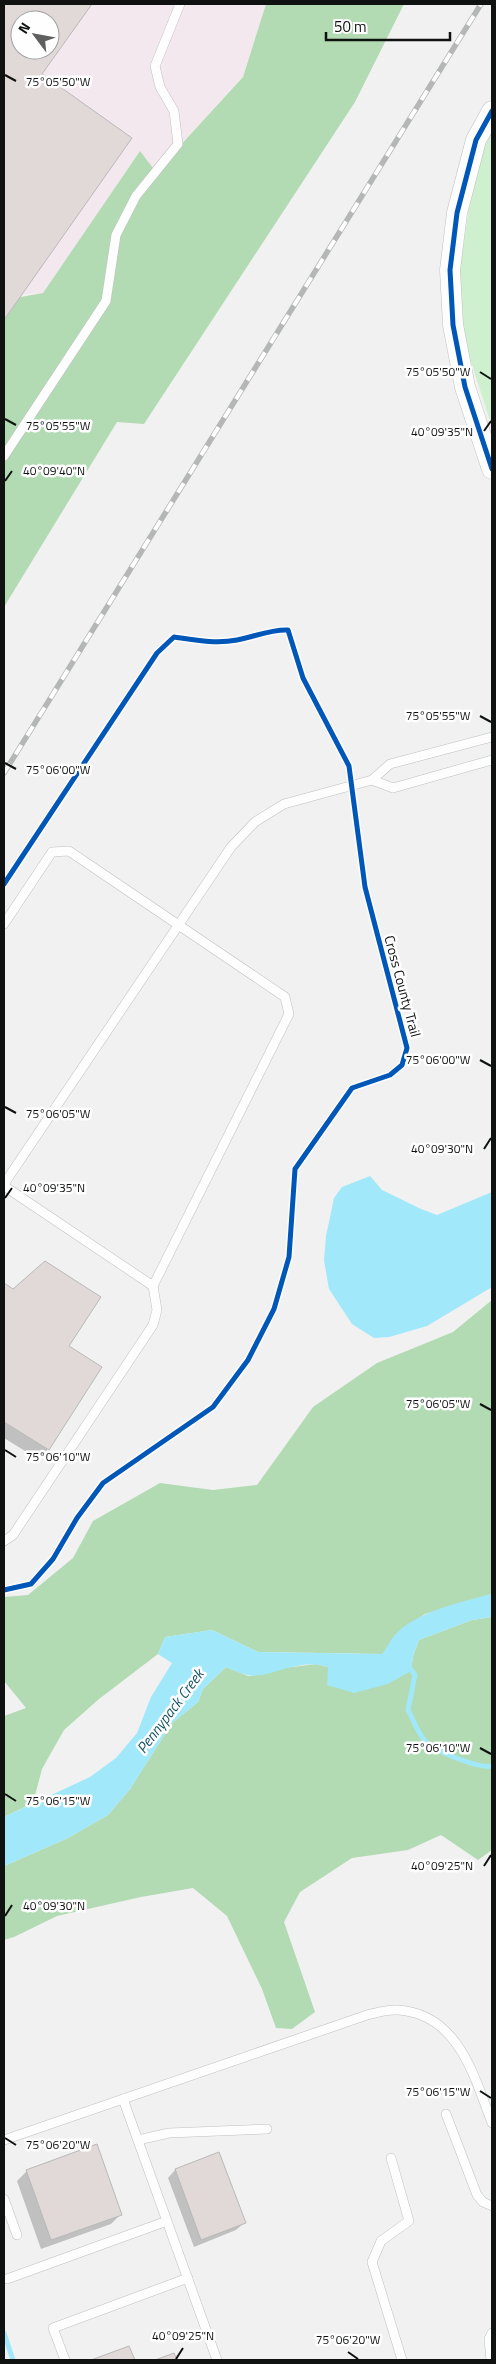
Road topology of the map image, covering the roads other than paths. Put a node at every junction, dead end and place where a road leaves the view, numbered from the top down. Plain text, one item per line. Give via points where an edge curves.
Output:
1 (180, 4) edge
2 (492, 111) edge
3 (4, 456) edge
4 (492, 469) edge
5 (492, 737) edge
6 (492, 760) edge
7 (372, 780) junction
8 (4, 924) edge
9 (178, 925) junction
10 (4, 1185) edge
11 (153, 1286) junction
12 (4, 1541) edge
13 (123, 2099) junction
14 (446, 2114) dead end
15 (492, 2123) edge
16 (267, 2129) dead end
17 (4, 2140) edge
18 (138, 2140) junction
19 (391, 2158) dead end
20 (4, 2199) edge
21 (492, 2206) edge
22 (167, 2221) junction
23 (17, 2235) dead end
24 (188, 2278) junction
25 (7, 2279) dead end
26 (492, 2333) edge
27 (65, 2360) edge
28 (217, 2360) edge
29 (402, 2360) edge
30 (491, 2360) edge

1 - 3 lane via 155,66 160,87 174,111 178,144 136,196 116,235 106,301
2 - 4 street via 476,140 457,213 450,270 453,325 465,387
5 - 7 lane via 390,764
6 - 7 lane via 393,788
7 - 9 lane via 284,804 255,822 231,847
8 - 9 lane via 52,852 69,851
9 - 10 lane
9 - 11 lane via 285,997 289,1014
10 - 11 lane
11 - 12 lane via 157,1310 153,1325 12,1535
13 - 15 lane via 367,2015 395,2010 416,2013 438,2024 456,2040
13 - 17 lane
13 - 18 lane
14 - 21 lane via 477,2195
16 - 18 lane via 169,2133
18 - 22 lane
19 - 29 lane via 409,2221 381,2241 372,2262
20 - 23 lane
22 - 24 lane
22 - 25 lane
24 - 27 lane via 53,2328
24 - 28 lane
26 - 30 lane via 489,2339

